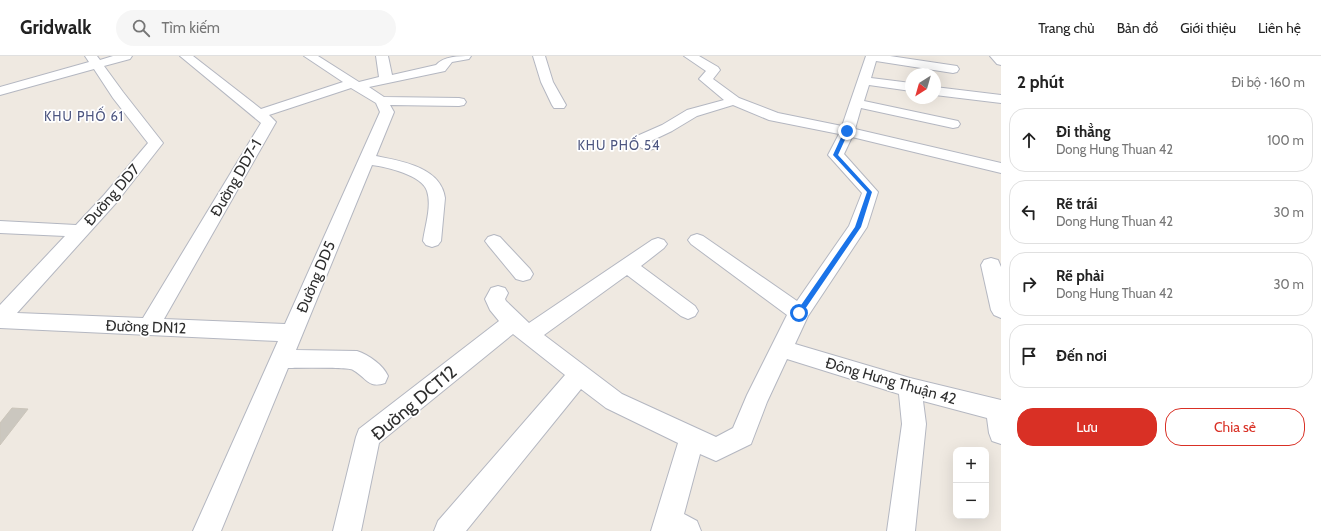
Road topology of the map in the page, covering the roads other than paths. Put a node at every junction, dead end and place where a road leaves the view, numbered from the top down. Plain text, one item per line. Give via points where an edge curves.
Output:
1 (126, 56) edge
2 (186, 56) edge
3 (310, 56) edge
4 (382, 56) edge
5 (465, 56) edge
6 (539, 56) edge
7 (690, 56) edge
8 (996, 56) edge
9 (872, 57) edge
10 (93, 60) edge
11 (1001, 61) edge
12 (953, 69) dead end
13 (386, 80) junction
14 (864, 81) junction
15 (355, 85) junction
16 (905, 87) edge
17 (0, 91) edge
18 (941, 91) edge
19 (1001, 99) edge
20 (381, 101) junction
21 (459, 102) dead end
22 (734, 102) junction
23 (856, 103) junction
24 (559, 105) dead end
25 (260, 114) junction
26 (953, 124) dead end
27 (847, 131) junction
28 (648, 146) dead end
29 (367, 159) junction
30 (1001, 168) edge
31 (0, 227) edge
32 (81, 231) junction
33 (697, 240) dead end
34 (432, 241) dead end
35 (494, 241) dead end
36 (658, 244) dead end
37 (991, 265) dead end
38 (628, 266) junction
39 (523, 274) dead end
40 (498, 293) dead end
41 (1001, 310) edge
42 (688, 311) dead end
43 (799, 313) junction
44 (0, 319) edge
45 (149, 327) junction
46 (521, 329) junction
47 (292, 333) junction
48 (782, 349) junction
49 (280, 359) junction
50 (579, 375) junction
51 (377, 376) dead end
52 (910, 388) junction
53 (1000, 418) edge
54 (692, 438) junction
55 (673, 528) edge
56 (207, 531) edge
57 (347, 531) edge
58 (448, 531) edge
59 (901, 531) edge

1 - 10 street
2 - 25 street
3 - 15 street
4 - 13 street
5 - 13 street via 447,59 441,68
6 - 24 street via 547,82
7 - 22 street via 714,70 705,79
8 - 11 street
9 - 12 street
9 - 14 street
10 - 17 street
10 - 32 street, Đường DD7 via 156,143
13 - 15 street
14 - 16 street
14 - 23 street
15 - 20 street
15 - 25 street
18 - 19 street
20 - 21 street
20 - 29 street, Đường DD5 via 387,112
22 - 27 street via 774,117
22 - 28 street via 690,114 642,139
23 - 26 street
23 - 27 street
25 - 45 street, Đường DD7-1 via 269,122
27 - 30 street
27 - 43 street via 836,155 870,192 858,227
29 - 34 street via 393,164 431,182 436,190 438,206
29 - 47 street, Đường DD5
31 - 32 street
32 - 44 street, Đường DD7
33 - 43 street
35 - 39 street
36 - 38 street, Đường DCT12
37 - 41 street
38 - 42 street
38 - 46 street, Đường DCT12
40 - 46 street via 495,298 497,305
43 - 48 street
44 - 45 street, Đường DN12
45 - 47 street, Đường DN12
46 - 50 street
46 - 57 street, Đường DCT12 via 368,437
47 - 49 street, Đường DD5
48 - 52 street, Đông Hưng Thuận 42
48 - 54 street via 755,402 742,436 716,449
49 - 51 street via 357,360
49 - 56 street, Đường DD5
50 - 54 street via 614,401
50 - 58 street
52 - 53 street, Đông Hưng Thuận 42
52 - 59 street via 914,424
54 - 55 street

